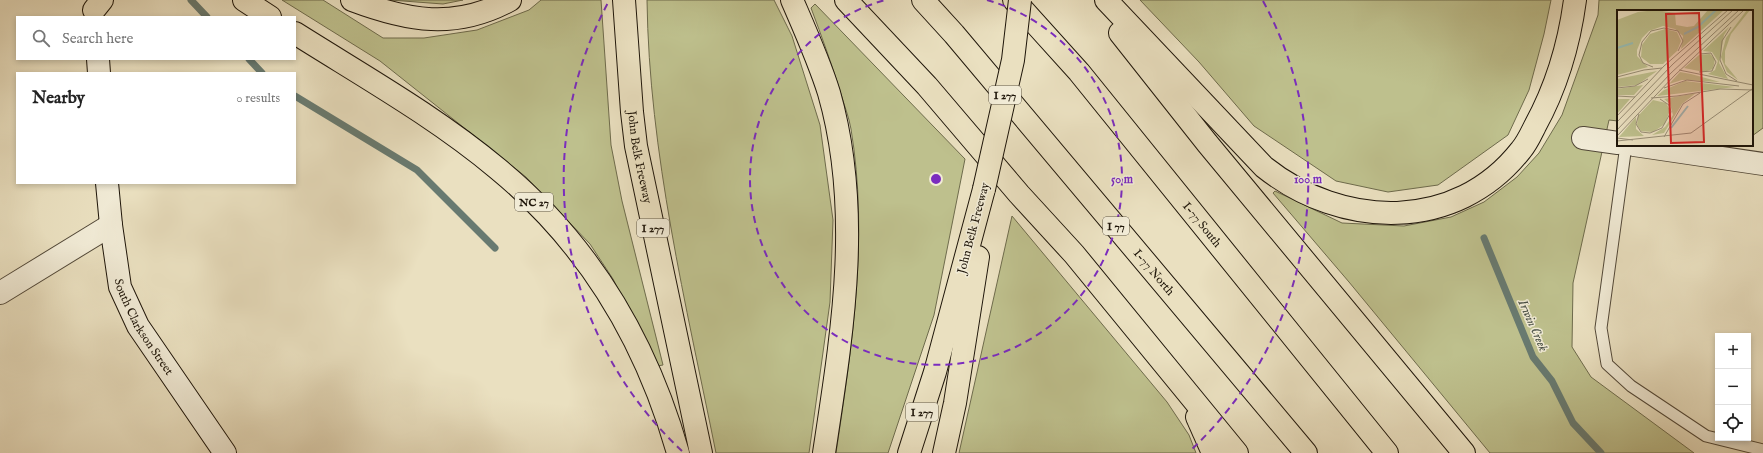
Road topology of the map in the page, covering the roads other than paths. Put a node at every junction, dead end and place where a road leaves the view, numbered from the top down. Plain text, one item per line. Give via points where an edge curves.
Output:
1 (244, 0) edge
2 (352, 0) edge
3 (510, 0) edge
4 (624, 0) edge
5 (792, 0) edge
6 (846, 0) edge
7 (923, 0) edge
8 (1014, 0) edge
9 (1020, 0) edge
10 (1093, 0) edge
11 (1106, 0) edge
12 (1575, 0) edge
13 (268, 16) edge
14 (296, 33) edge
15 (98, 60) edge
16 (99, 72) edge
17 (1583, 138) dead end
18 (1617, 143) edge
19 (1626, 146) edge
20 (1641, 146) edge
21 (1763, 164) edge
22 (107, 184) edge
23 (984, 190) junction
24 (111, 225) junction
25 (0, 293) edge
26 (1179, 382) junction
27 (1763, 450) edge
28 (226, 453) edge
29 (678, 453) edge
30 (701, 453) edge
31 (824, 453) edge
32 (909, 453) edge
33 (944, 453) edge
34 (1213, 453) edge
35 (1237, 453) edge
36 (1306, 453) edge
37 (1387, 453) edge
38 (1464, 453) edge

1 - 13 highway
2 - 3 highway via 383,12 424,19 465,16
4 - 30 highway, John Belk Freeway / I 277 via 636,146
5 - 31 highway via 829,93 841,156 848,219 845,301
6 - 26 highway via 926,86 1074,254
7 - 36 highway, I-77 North / I 77
8 - 37 highway, I-77 South via 1079,72
9 - 23 highway, John Belk Freeway / I 277, bridge via 1013,60
10 - 38 highway via 1207,143
11 - 12 highway via 1264,167 1278,178 1310,197 1345,209 1382,214 1415,212 1449,203 1475,190 1507,166 1522,149 1546,106 1564,59
14 - 29 highway, NC 27 via 449,132 498,168 568,237 597,274 641,351
15 - 16 main road
17 - 18 main road
19 - 27 lane via 1601,328 1607,364 1631,386 1706,436
20 - 21 main road
22 - 24 main road, South Clarkson Street
23 - 32 highway, John Belk Freeway / I 277 via 935,372
23 - 33 highway via 972,303
24 - 25 main road
24 - 28 main road, South Clarkson Street via 120,287 138,326
26 - 34 highway
26 - 35 highway

